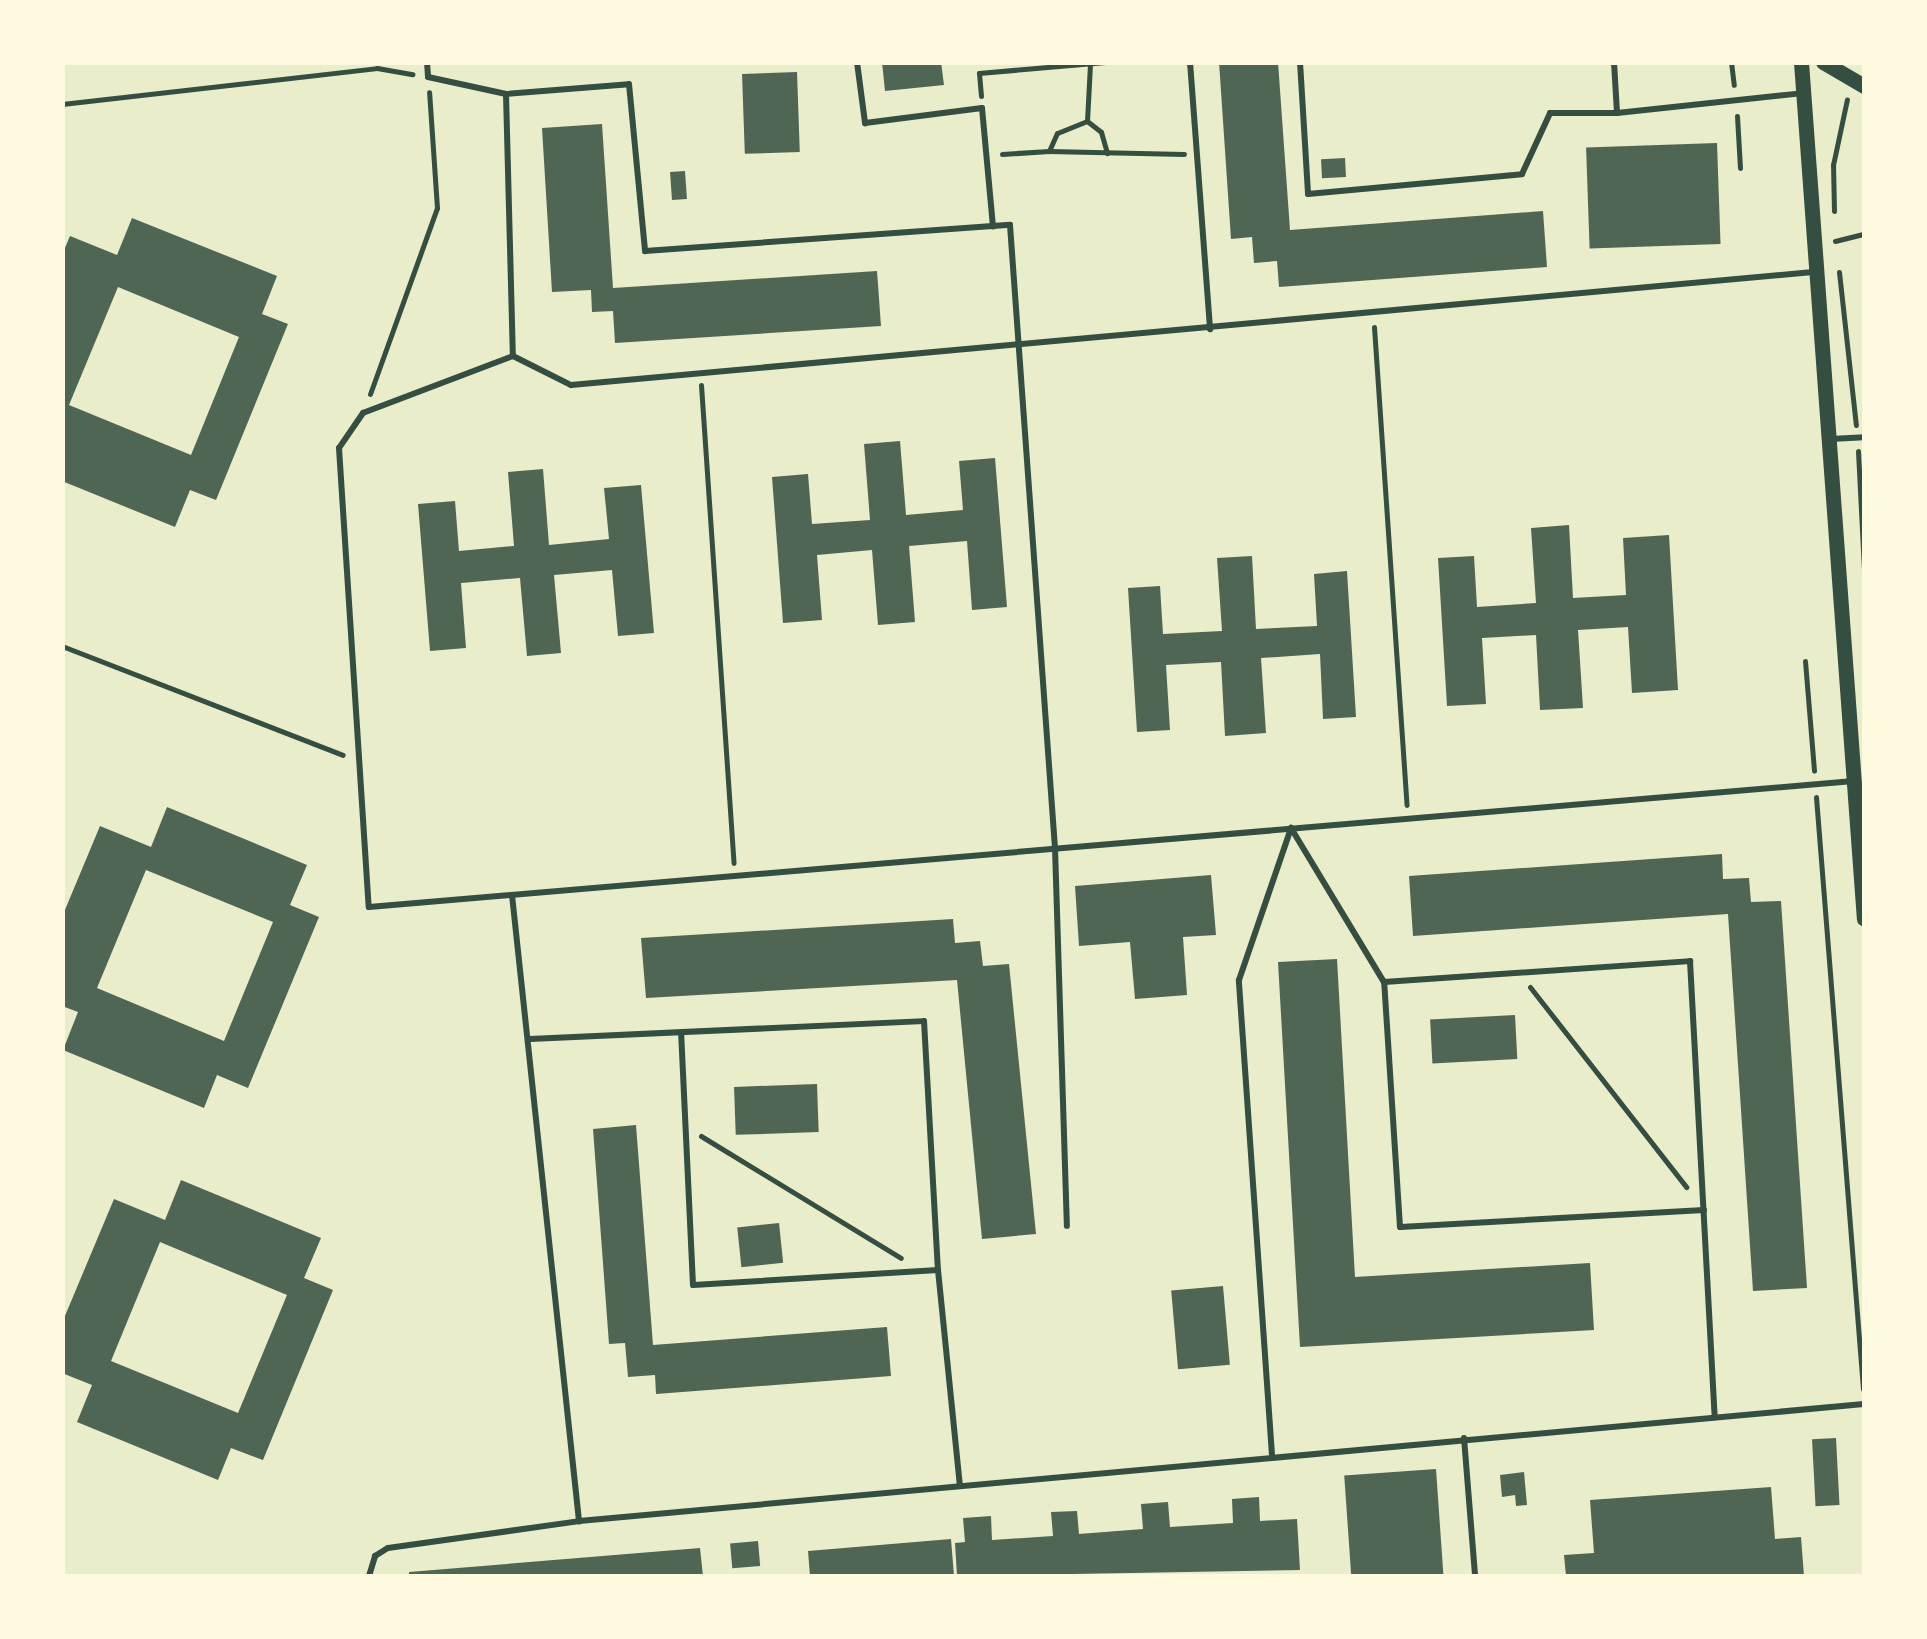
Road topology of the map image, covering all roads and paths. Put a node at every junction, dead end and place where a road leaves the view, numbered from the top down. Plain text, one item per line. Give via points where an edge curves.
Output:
1 (427, 62) edge
2 (856, 62) edge
3 (1106, 62) edge
4 (1190, 62) edge
5 (1300, 62) edge
6 (1614, 62) edge
7 (1801, 62) edge
8 (1823, 62) edge
9 (1090, 64) edge
10 (428, 77) junction
11 (1858, 82) edge
12 (1802, 93) junction
13 (506, 94) junction
14 (62, 104) edge
15 (982, 108) junction
16 (1616, 113) junction
17 (1088, 121) junction
18 (1048, 151) junction
19 (1108, 154) junction
20 (1197, 154) junction
21 (986, 155) junction
22 (993, 226) junction
23 (1864, 234) edge
24 (1835, 242) junction
25 (1815, 272) junction
26 (1373, 314) junction
27 (1210, 329) junction
28 (1020, 347) junction
29 (513, 356) junction
30 (700, 377) junction
31 (363, 413) junction
32 (1861, 438) edge
33 (1828, 440) junction
34 (1864, 569) edge
35 (62, 646) edge
36 (1805, 661) dead end
37 (360, 762) junction
38 (1854, 780) junction
39 (1815, 783) junction
40 (1408, 818) junction
41 (1290, 828) junction
42 (1055, 848) junction
43 (735, 876) junction
44 (512, 895) junction
45 (1864, 919) edge
46 (1519, 973) junction
47 (1384, 982) junction
48 (681, 1032) junction
49 (530, 1039) junction
50 (686, 1126) junction
51 (1704, 1210) junction
52 (1067, 1226) dead end
53 (938, 1270) junction
54 (922, 1271) junction
55 (1864, 1404) edge
56 (1715, 1417) junction
57 (1464, 1438) junction
58 (1272, 1454) junction
59 (960, 1486) junction
60 (579, 1521) junction
61 (369, 1576) edge
62 (1476, 1576) edge

1 - 10 lane
2 - 15 lane via 865,124
3 - 9 path
4 - 20 lane
5 - 16 lane via 1308,194 1522,174 1550,113
6 - 16 lane
7 - 12 street
8 - 11 street
9 - 15 path via 979,73
9 - 17 path
10 - 13 lane
10 - 14 path via 377,68
10 - 31 path via 437,208
11 - 24 path via 1833,165
12 - 16 lane
12 - 25 street
13 - 22 lane via 628,84 645,251
13 - 29 lane
15 - 21 lane
17 - 18 path via 1057,133
17 - 19 path via 1101,132
18 - 19 path
18 - 21 path
19 - 20 path
20 - 27 lane
21 - 22 lane
22 - 28 lane via 1010,225
23 - 24 path
24 - 32 path
25 - 26 lane
25 - 33 street
26 - 27 lane
26 - 40 path
27 - 28 lane
28 - 30 lane
28 - 42 lane
29 - 30 lane via 572,385
29 - 31 lane
30 - 43 path
31 - 37 lane via 339,448
32 - 33 lane
32 - 34 path
33 - 38 street
35 - 37 path
36 - 39 path
37 - 44 lane via 369,907
38 - 39 lane
38 - 45 street
39 - 40 lane
39 - 55 path
40 - 41 lane
41 - 42 lane
41 - 47 lane
41 - 58 lane via 1239,980
42 - 43 lane
42 - 52 lane
43 - 44 lane
44 - 49 lane
46 - 47 lane
46 - 51 path
46 - 51 lane via 1690,961
47 - 51 lane via 1400,1227
48 - 49 lane
48 - 50 lane
48 - 53 lane via 924,1021
49 - 60 lane
50 - 54 path
50 - 54 lane via 693,1285
51 - 56 lane
53 - 54 lane
53 - 59 lane
55 - 56 lane
56 - 57 lane
57 - 58 lane
57 - 62 lane
58 - 59 lane
59 - 60 lane
60 - 61 lane via 388,1548 375,1556

